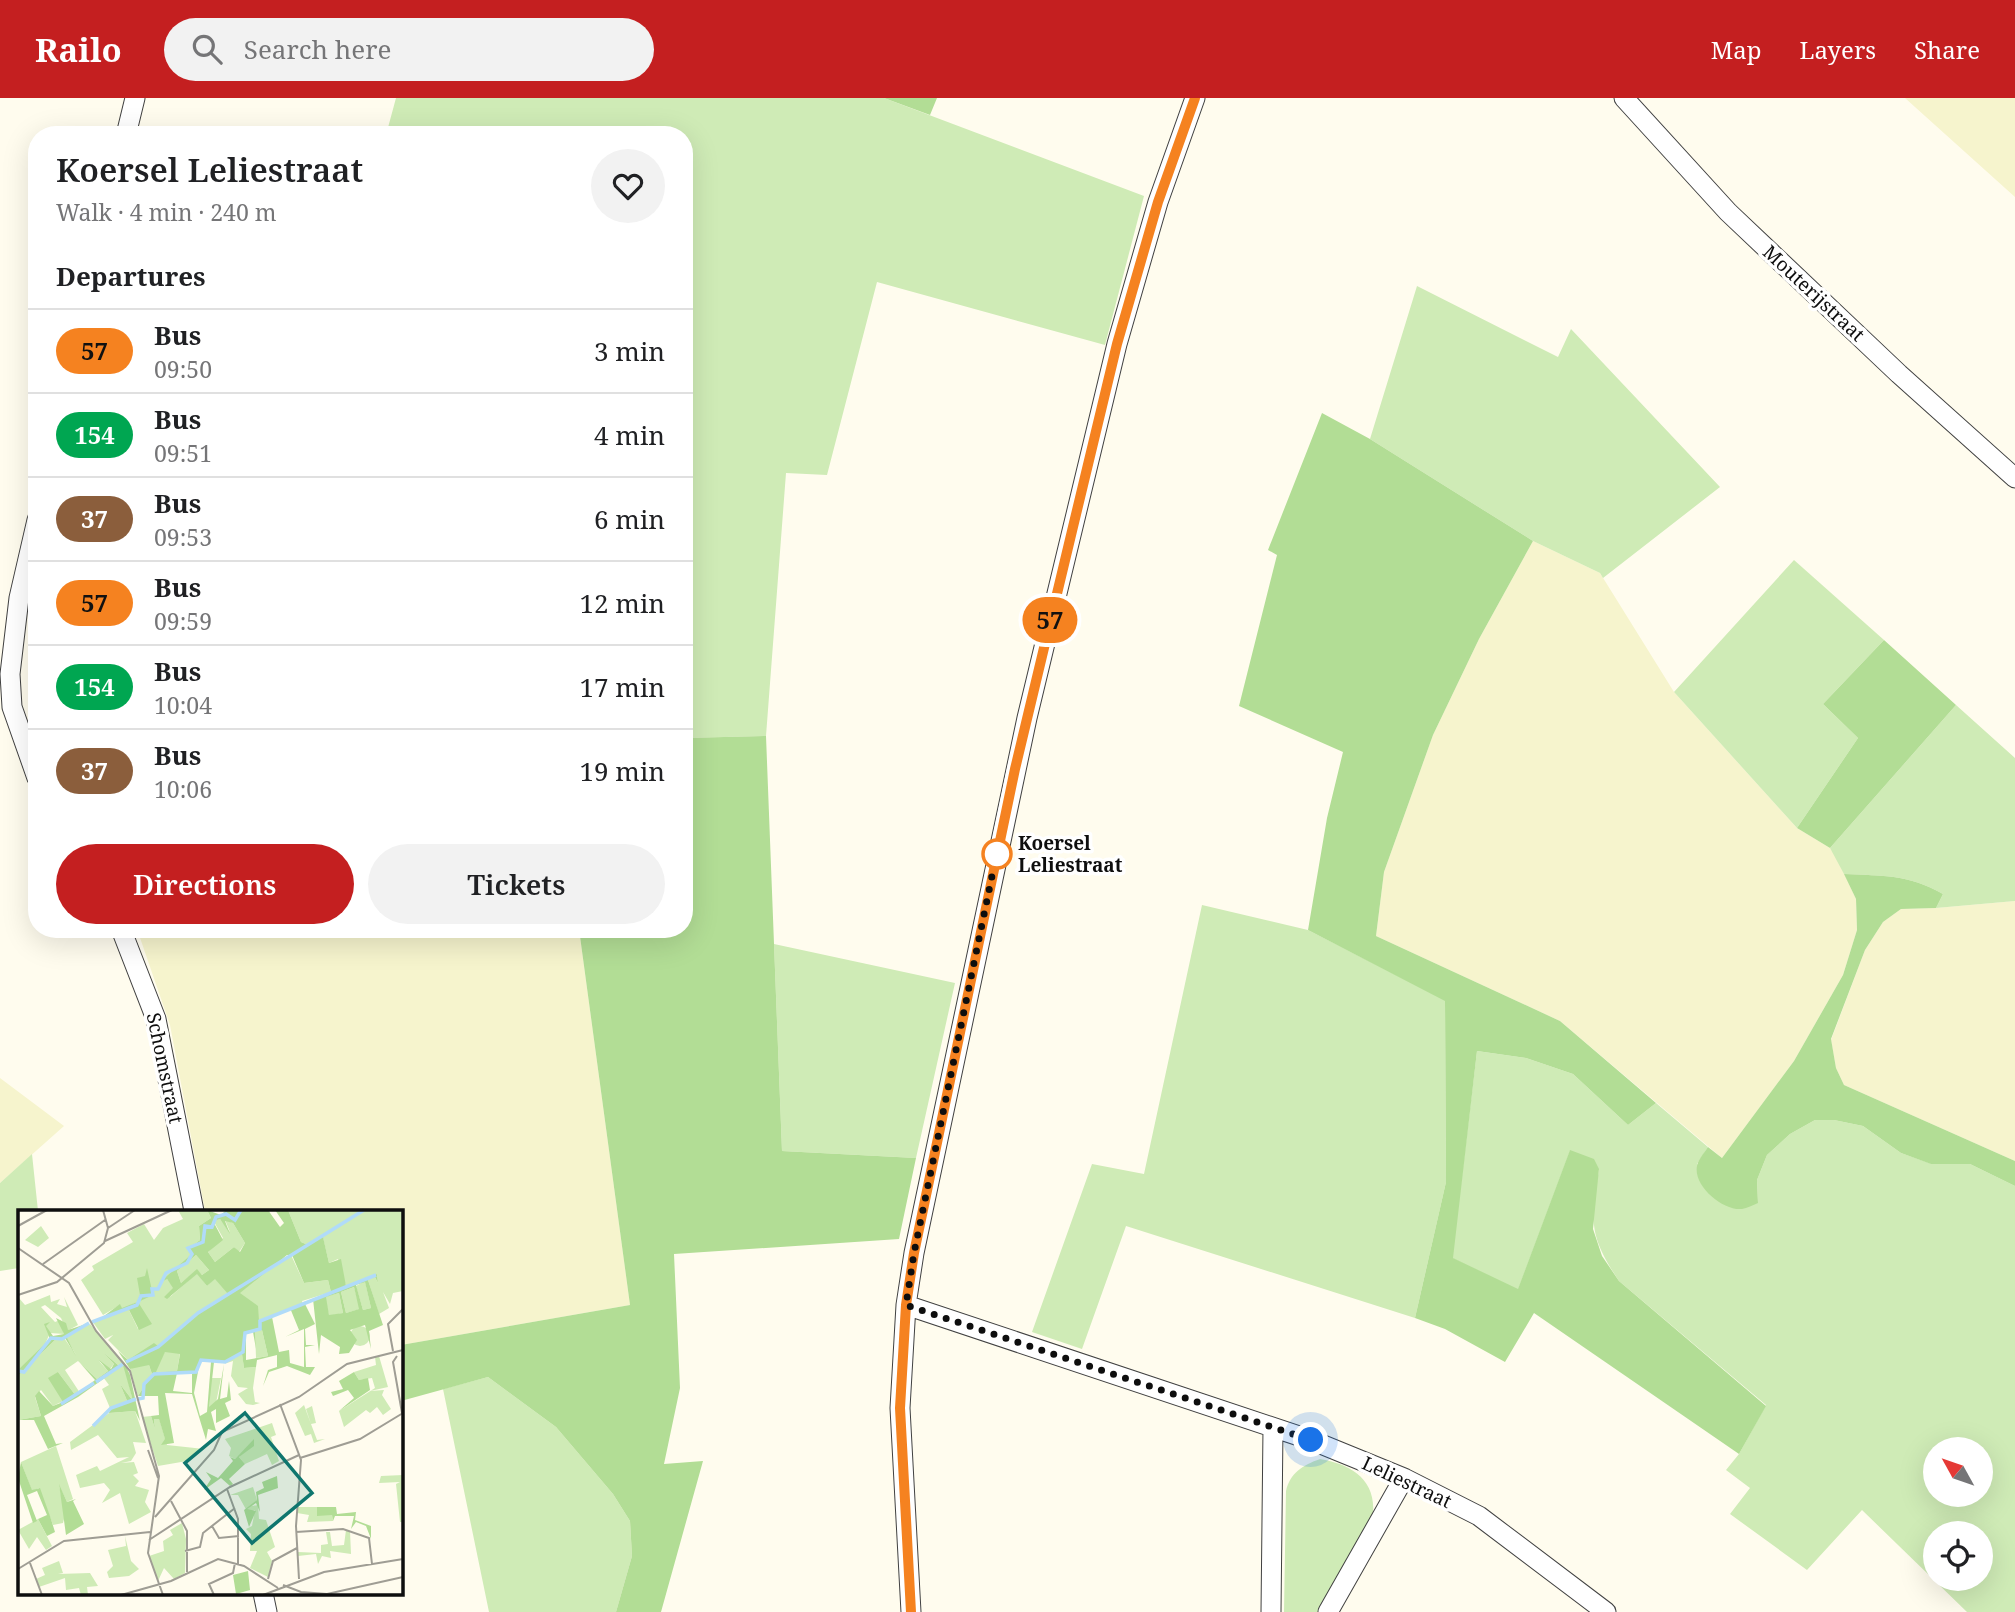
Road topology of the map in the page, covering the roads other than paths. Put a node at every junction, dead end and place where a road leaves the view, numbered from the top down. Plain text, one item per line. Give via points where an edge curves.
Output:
1 (135, 98) edge
2 (1195, 98) edge
3 (1623, 98) edge
4 (128, 126) edge
5 (2015, 478) edge
6 (28, 559) edge
7 (28, 752) edge
8 (124, 938) edge
9 (194, 1210) edge
10 (906, 1305) junction
11 (1273, 1428) junction
12 (1404, 1478) junction
13 (263, 1594) edge
14 (267, 1612) edge
15 (911, 1612) edge
16 (1271, 1612) edge
17 (1328, 1612) edge
18 (1606, 1612) edge

1 - 4 street
2 - 10 street via 1158,202 1117,344 1030,704 981,924
3 - 5 street, Mouterijstraat via 1728,212
6 - 7 street via 10,674 12,706
8 - 9 street, Schomstraat via 156,1019
10 - 11 street, Leliestraat
10 - 15 street via 900,1408
11 - 12 street, Leliestraat
11 - 16 street
12 - 17 street
12 - 18 street, Leliestraat via 1479,1516
13 - 14 street

